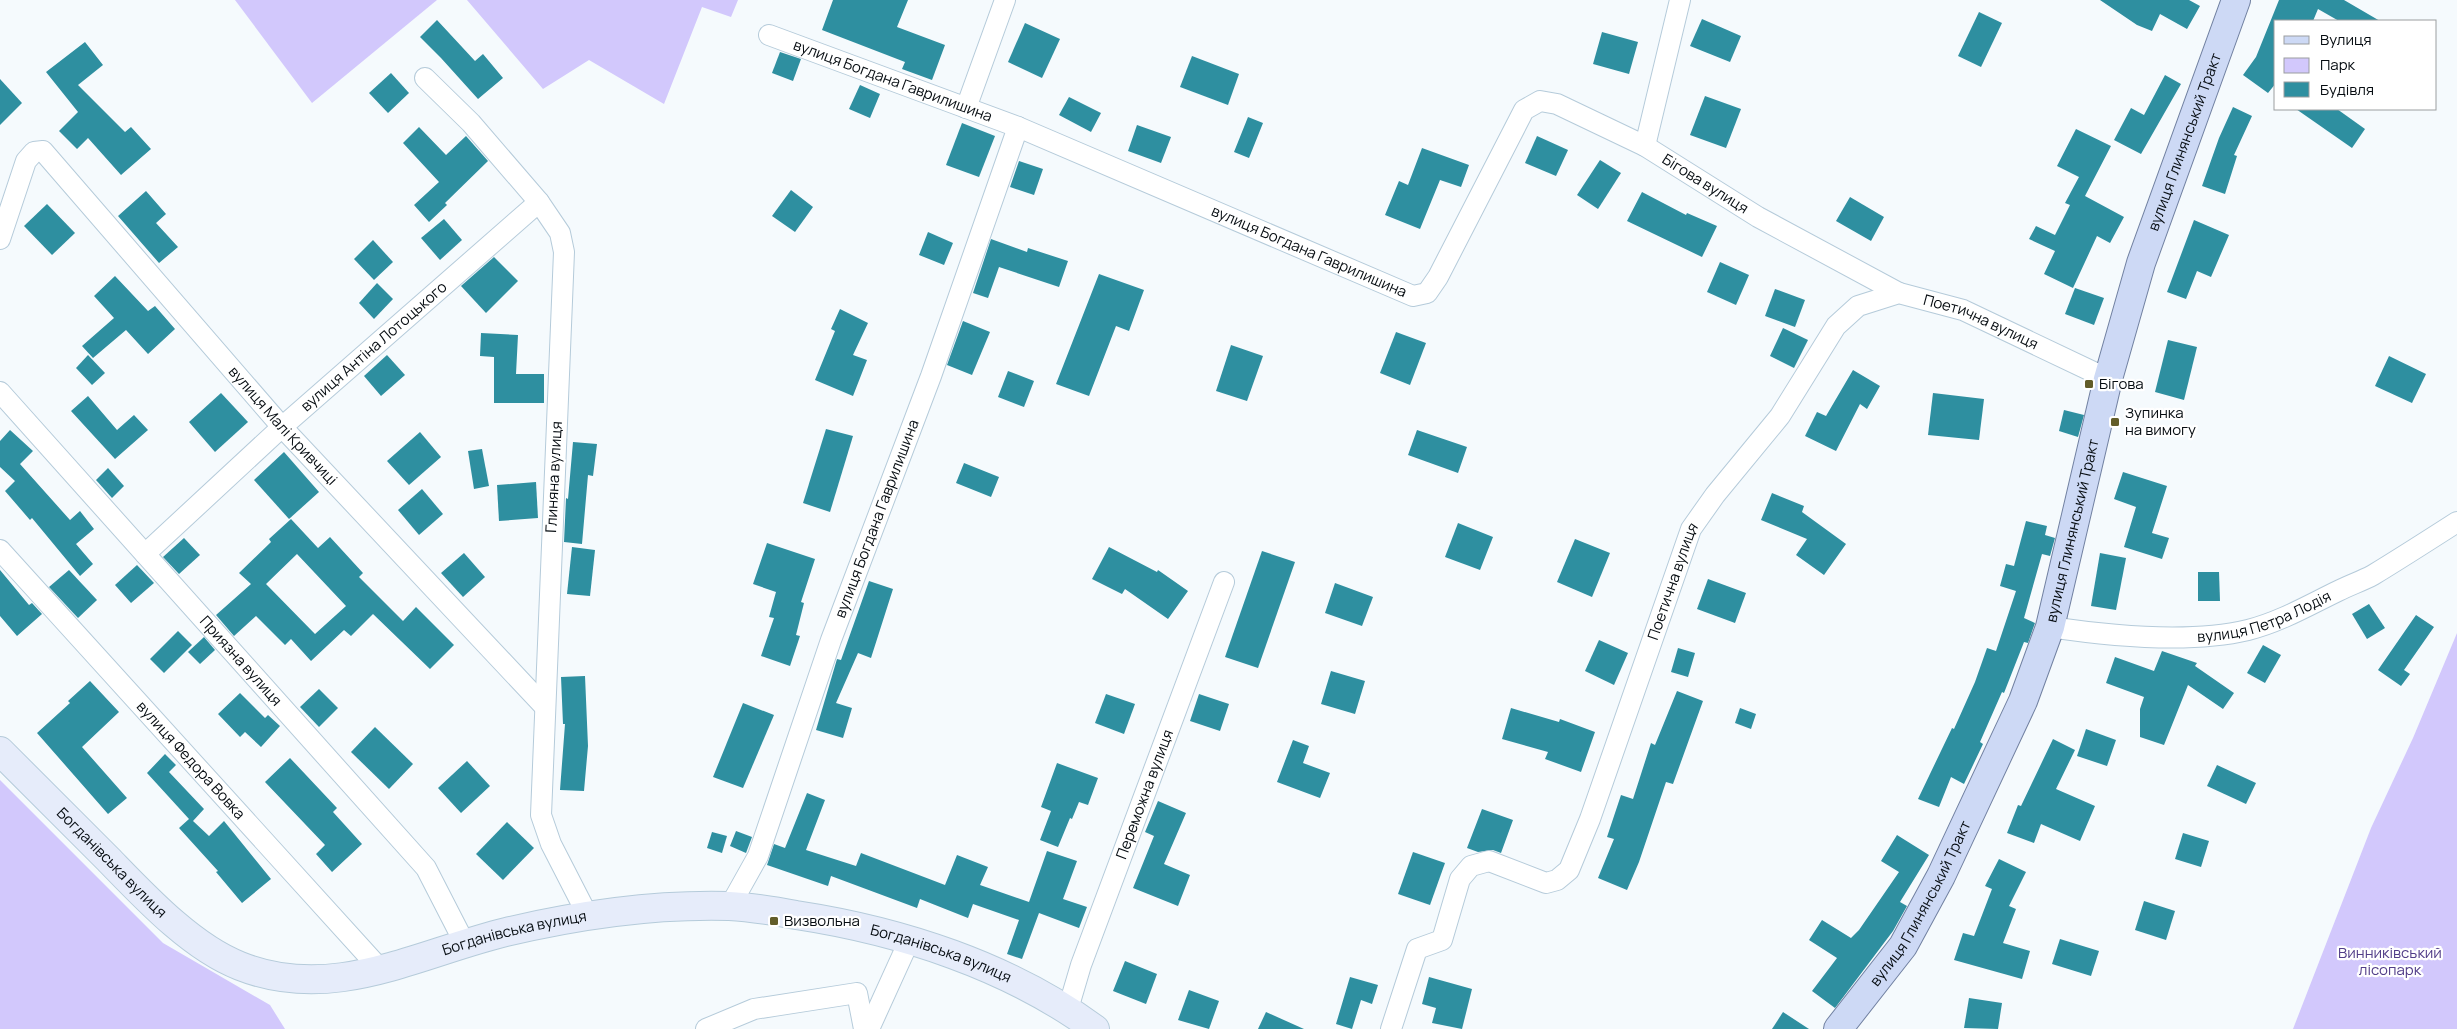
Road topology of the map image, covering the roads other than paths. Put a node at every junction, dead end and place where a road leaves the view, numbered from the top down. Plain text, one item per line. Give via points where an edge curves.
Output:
1 (1005, 0) edge
2 (1680, 0) edge
3 (2236, 0) edge
4 (769, 35) dead end
5 (425, 78) dead end
6 (966, 108) junction
7 (1018, 127) junction
8 (1645, 146) junction
9 (539, 202) junction
10 (0, 239) edge
11 (1899, 293) junction
12 (2108, 379) junction
13 (0, 392) edge
14 (282, 427) junction
15 (2457, 522) edge
16 (0, 550) edge
17 (145, 554) junction
18 (1224, 582) dead end
19 (2050, 627) junction
20 (544, 706) junction
21 (0, 751) edge
22 (730, 906) junction
23 (588, 916) junction
24 (909, 941) junction
25 (464, 942) junction
26 (381, 970) junction
27 (1068, 1009) junction
28 (706, 1029) edge
29 (864, 1029) edge
30 (869, 1029) edge
31 (1095, 1029) edge
32 (1391, 1029) edge
33 (1838, 1029) edge

1 - 6 street
2 - 8 street, Бігова вулиця
3 - 12 main road, вулиця Глинянський Тракт via 2141,263
4 - 6 street, вулиця Богдана Гаврилишина
5 - 9 street, Глиняна вулиця via 471,123
6 - 7 street, вулиця Богдана Гаврилишина
7 - 8 street, вулиця Богдана Гаврилишина via 1413,296 1427,293 1438,277 1524,110 1540,101 1558,104
7 - 22 street, вулиця Богдана Гаврилишина via 931,376 831,640 758,856
8 - 11 street, Бігова вулиця via 1758,217
9 - 14 street, вулиця Антіна Лотоцького
9 - 20 street, Глиняна вулиця via 560,233 564,252
10 - 14 street, вулиця Малі Кривчиці via 26,161 34,152 43,151
11 - 12 street, Поетична вулиця via 1963,310
11 - 32 street, Поетична вулиця via 1858,306 1836,326 1780,416 1690,529 1590,819 1569,870 1557,880 1546,883 1489,861 1471,866 1460,879 1442,940 1417,949
12 - 19 main road, вулиця Глинянський Тракт
13 - 17 street, Приязна вулиця
14 - 17 street, вулиця Антіна Лотоцького
14 - 20 street, вулиця Малі Кривчиці
15 - 19 street, вулиця Петра Лодія via 2371,576 2306,608 2246,630 2205,636 2146,636
16 - 26 street, вулиця Федора Вовка
17 - 25 street, Приязна вулиця via 426,868
18 - 27 street, Переможна вулиця via 1081,965
19 - 33 main road, вулиця Глинянський Тракт via 2023,701 1941,876 1903,946
20 - 23 street, Глиняна вулиця via 541,815 551,844
21 - 26 main road, Богданівська вулиця via 159,910 202,944 238,965 299,981 339,979
22 - 23 main road, Богданівська вулиця via 671,907
22 - 24 main road, Богданівська вулиця via 834,921
23 - 25 main road, Богданівська вулиця
24 - 27 main road, Богданівська вулиця via 990,970
24 - 30 street
25 - 26 main road, Богданівська вулиця
27 - 31 main road, Богданівська вулиця
28 - 29 street via 754,1009 858,993

